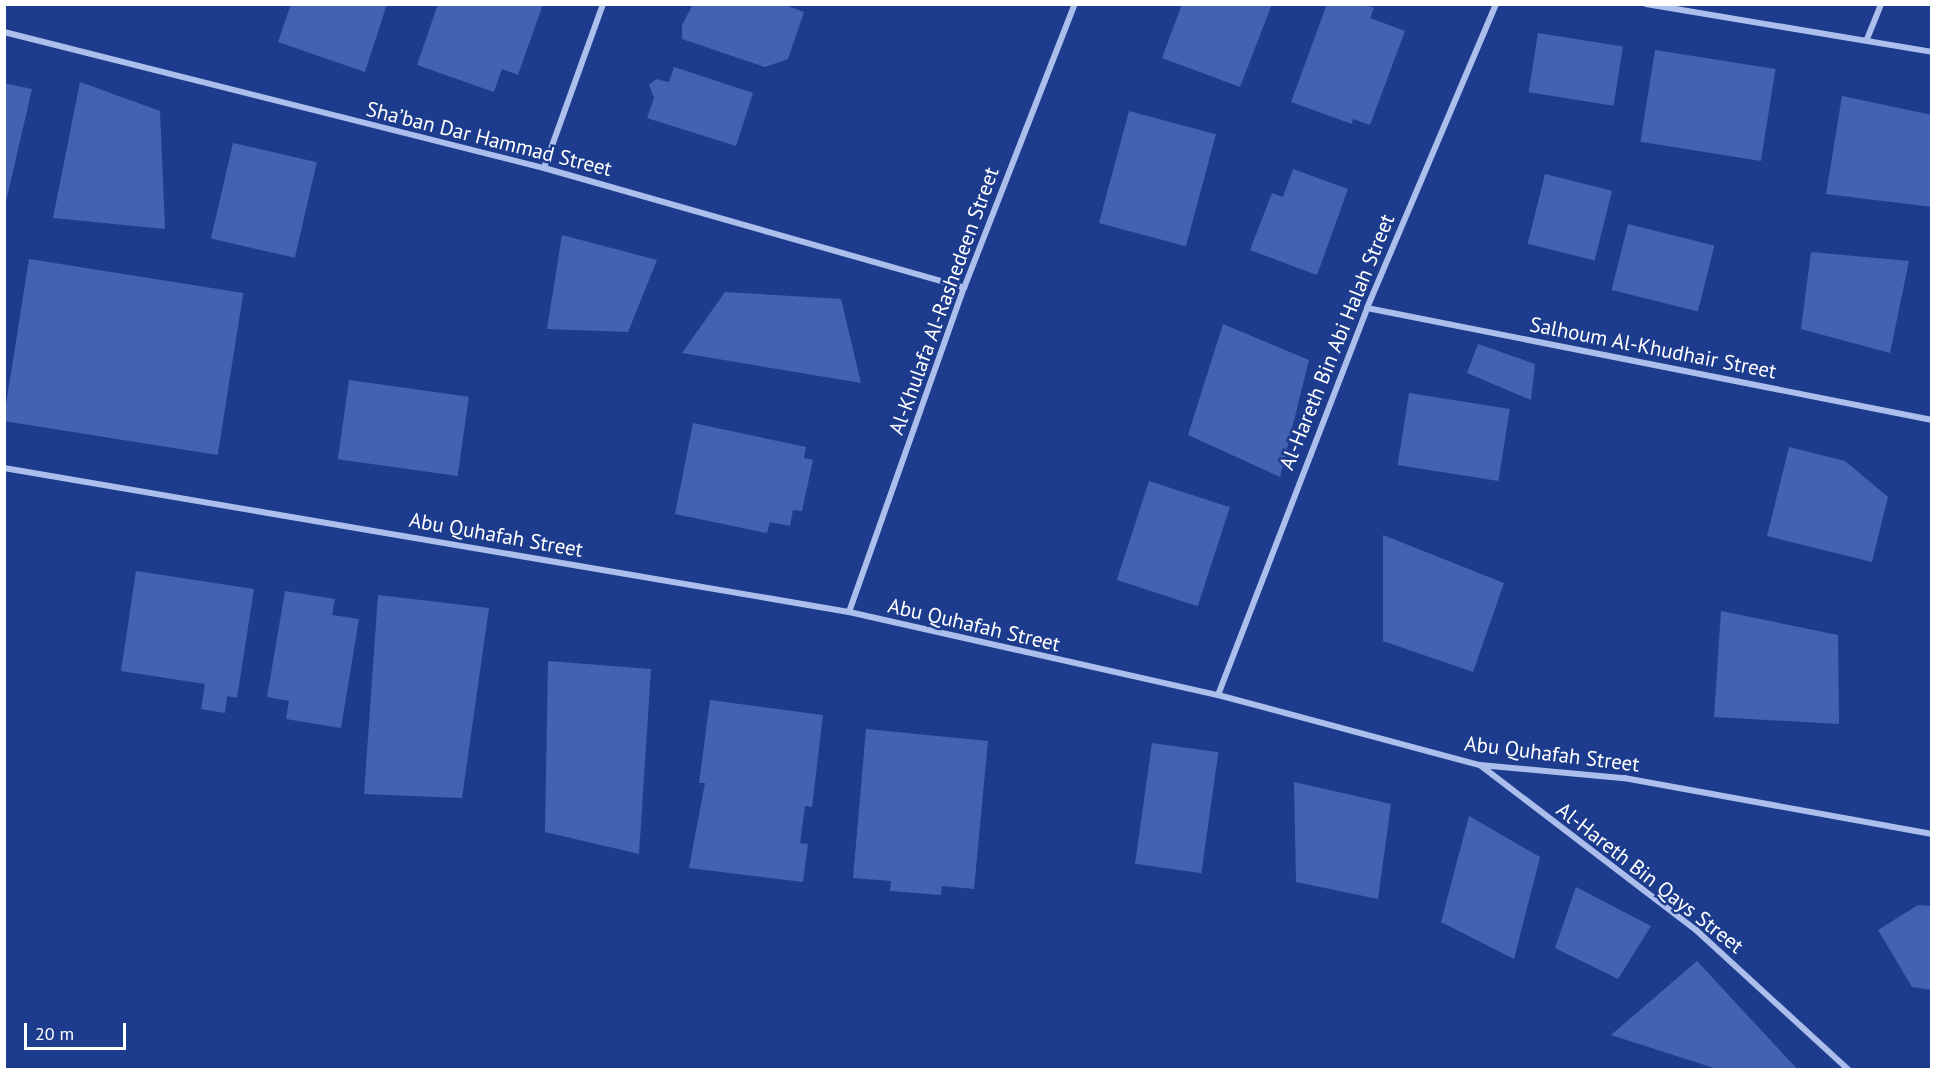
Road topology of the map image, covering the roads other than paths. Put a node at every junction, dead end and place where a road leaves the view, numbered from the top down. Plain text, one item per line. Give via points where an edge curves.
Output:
1 (603, 4) edge
2 (1075, 4) edge
3 (1496, 4) edge
4 (1646, 4) edge
5 (1881, 4) edge
6 (4, 32) edge
7 (1867, 39) junction
8 (1932, 52) edge
9 (544, 168) junction
10 (964, 288) junction
11 (1367, 308) junction
12 (1932, 420) edge
13 (4, 468) edge
14 (849, 612) junction
15 (1218, 695) junction
16 (1480, 765) junction
17 (1932, 834) edge
18 (1849, 1070) edge

1 - 9 street
2 - 10 street, Al-Khulafa Al-Rashedeen Street
3 - 11 street, Al-Hareth Bin Abi Halah Street
4 - 7 street
5 - 7 street
6 - 9 street, Sha’ban Dar Hammad Street
7 - 8 street
9 - 10 street, Sha’ban Dar Hammad Street
10 - 14 street, Al-Khulafa Al-Rashedeen Street
11 - 12 street, Salhoum Al-Khudhair Street
11 - 15 street, Al-Hareth Bin Abi Halah Street
13 - 14 street, Abu Quhafah Street
14 - 15 street, Abu Quhafah Street
15 - 16 street, Abu Quhafah Street
16 - 17 street, Abu Quhafah Street via 1624,778
16 - 18 street, Al-Hareth Bin Qays Street via 1696,930

